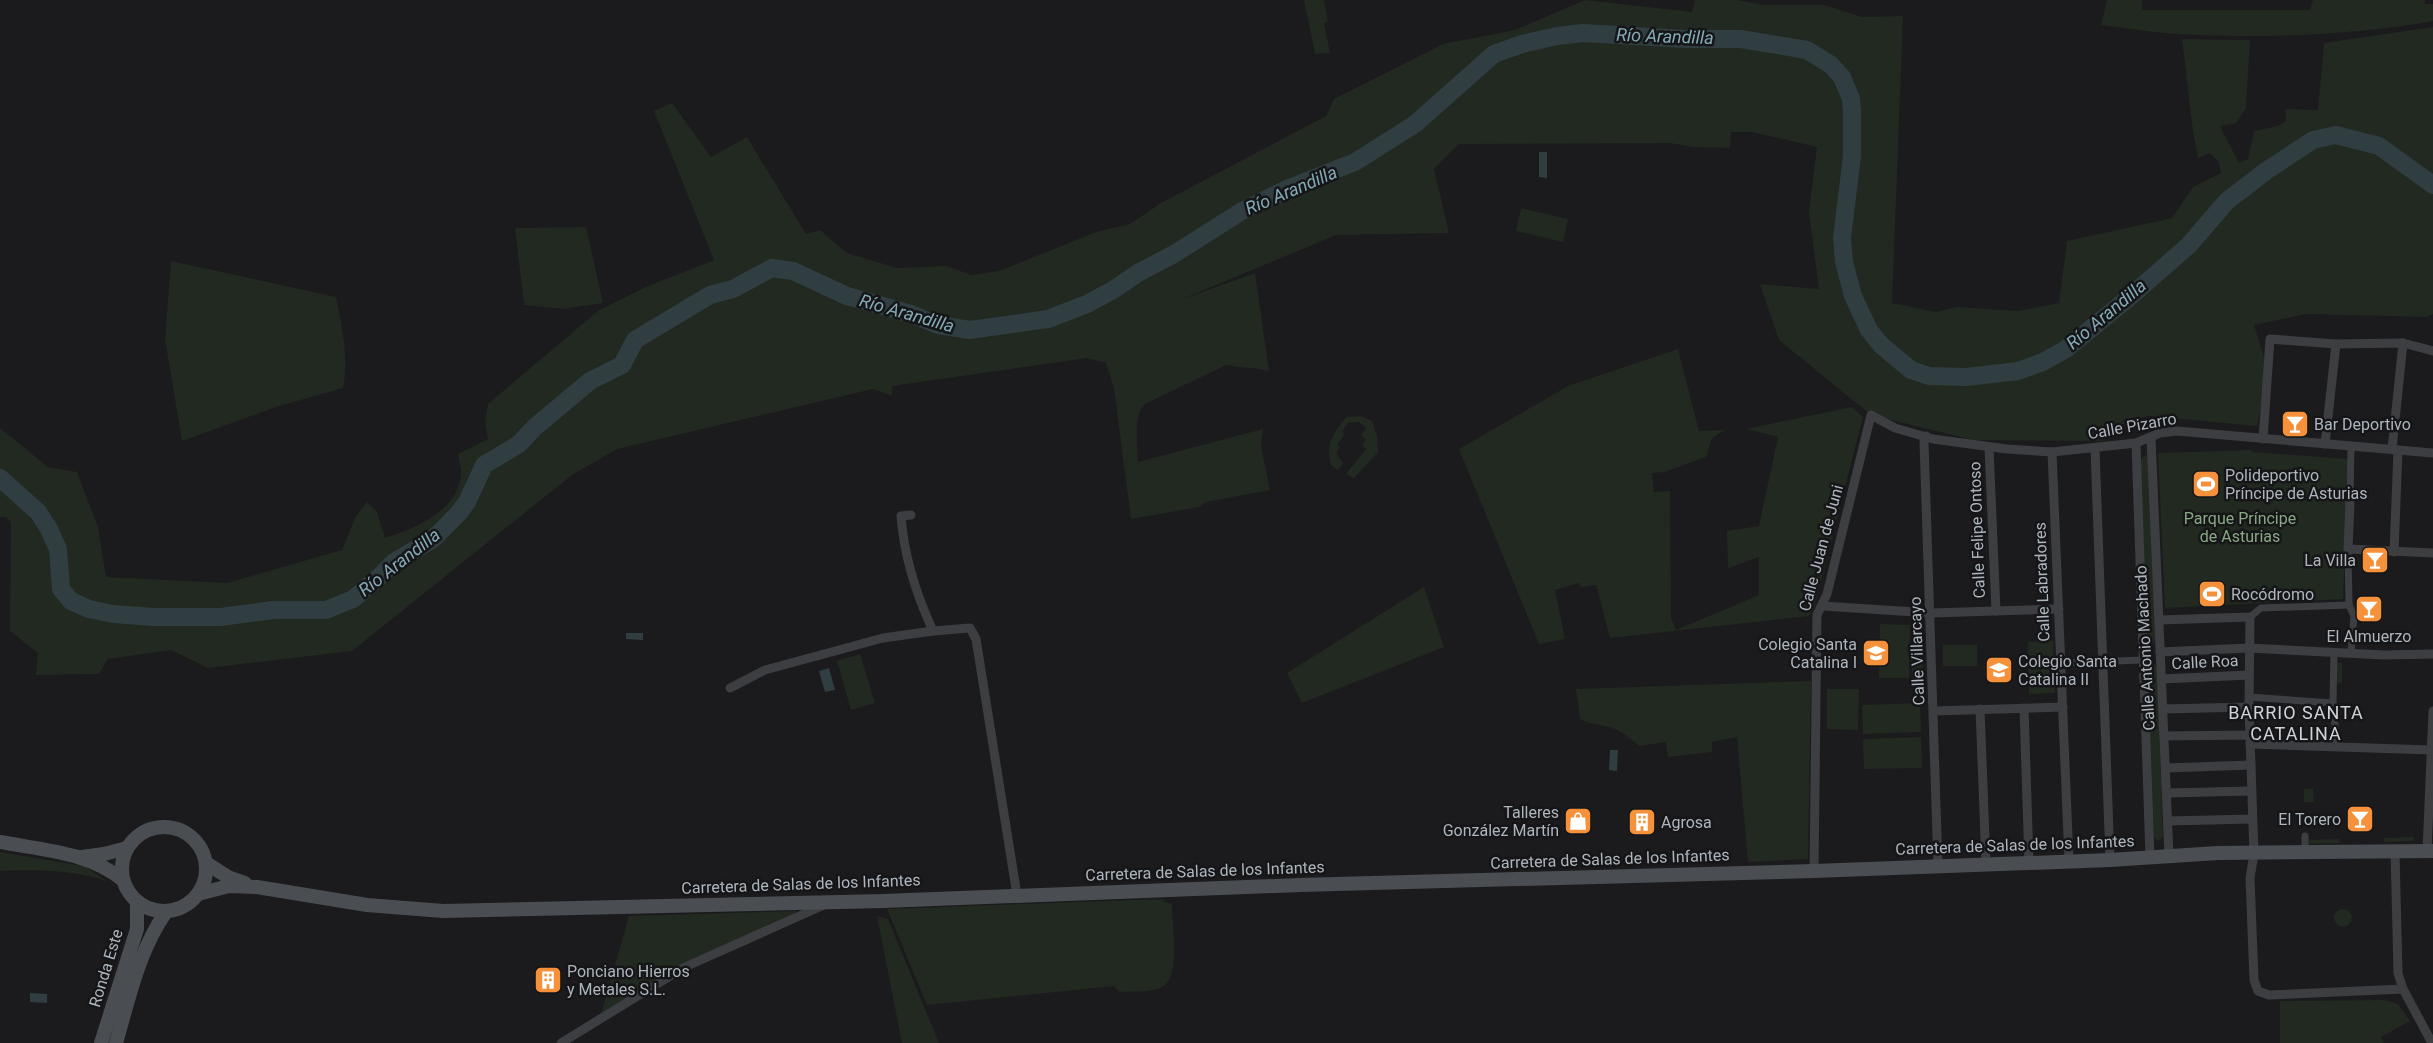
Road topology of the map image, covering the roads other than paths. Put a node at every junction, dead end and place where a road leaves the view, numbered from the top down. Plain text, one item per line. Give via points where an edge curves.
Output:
1 (2403, 343) junction
2 (2336, 344) junction
3 (2433, 351) edge
4 (1872, 415) joint
5 (1926, 436) junction
6 (2151, 438) junction
7 (2263, 439) junction
8 (2136, 443) junction
9 (2325, 444) junction
10 (2351, 446) junction
11 (1989, 447) junction
12 (2095, 448) junction
13 (2395, 450) junction
14 (2052, 452) junction
15 (2433, 453) edge
16 (2350, 501) joint
17 (911, 515) dead end
18 (2348, 549) junction
19 (2394, 552) junction
20 (2433, 553) edge
21 (2349, 605) junction
22 (1822, 606) junction
23 (2059, 609) junction
24 (1996, 611) junction
25 (1931, 613) junction
26 (2250, 617) junction
27 (2159, 620) junction
28 (932, 630) junction
29 (2248, 648) junction
30 (2334, 652) junction
31 (2351, 653) junction
32 (2433, 654) edge
33 (2161, 655) junction
34 (2143, 660) junction
35 (2103, 661) junction
36 (2061, 663) junction
37 (2249, 675) junction
38 (2162, 679) junction
39 (730, 688) dead end
40 (2249, 702) junction
41 (2333, 703) junction
42 (2063, 707) junction
43 (2024, 708) junction
44 (1980, 709) junction
45 (1934, 710) junction
46 (2163, 710) junction
47 (2433, 711) edge
48 (2164, 736) junction
49 (2250, 740) junction
50 (2336, 747) junction
51 (2431, 750) junction
52 (2250, 765) junction
53 (2166, 768) junction
54 (2252, 791) junction
55 (2167, 793) junction
56 (2431, 815) edge
57 (2252, 819) junction
58 (2168, 821) junction
59 (2305, 836) dead end
60 (0, 842) edge
61 (127, 848) junction
62 (2395, 851) junction
63 (2430, 851) edge
64 (2305, 853) junction
65 (2254, 854) junction
66 (82, 857) junction
67 (2158, 857) junction
68 (2110, 860) junction
69 (2069, 861) junction
70 (206, 863) junction
71 (2029, 863) junction
72 (1986, 864) junction
73 (1938, 866) junction
74 (1814, 871) junction
75 (123, 880) junction
76 (257, 887) junction
77 (198, 894) junction
78 (1017, 895) junction
79 (833, 900) junction
80 (137, 902) junction
81 (166, 912) junction
82 (2403, 989) junction
83 (101, 1043) edge
84 (116, 1043) edge
85 (561, 1043) edge
86 (2432, 1043) edge

1 - 2 street
1 - 3 street
1 - 13 street
2 - 7 street via 2270,339
2 - 9 street
4 - 5 street, Calle Pizarro via 1895,428
4 - 22 street, Calle Juan de Juni
5 - 11 street, Calle Pizarro
5 - 25 street, Calle Villarcayo
6 - 7 street, Calle Pizarro via 2177,431
6 - 8 street, Calle Pizarro
6 - 27 street, Calle Antonio Machado
7 - 9 street, Calle Pizarro
8 - 12 street, Calle Pizarro
8 - 34 street, Calle Antonio Machado
9 - 10 street, Calle Pizarro
10 - 13 street, Calle Pizarro
10 - 16 street
11 - 14 street, Calle Pizarro
11 - 24 street, Calle Felipe Ontoso
12 - 14 street, Calle Pizarro
12 - 35 street
13 - 15 street, Calle Pizarro
13 - 19 street
14 - 23 street, Calle Labradores
16 - 18 street
17 - 28 street via 901,516 903,540 918,597
18 - 19 street
18 - 21 street
19 - 20 street
21 - 26 street via 2261,608
21 - 31 street via 2354,616
22 - 25 street
22 - 74 street, Calle Juan de Juni via 1817,615
23 - 24 street
23 - 36 street, Calle Labradores
24 - 25 street
25 - 45 street, Calle Villarcayo
26 - 27 street
26 - 29 street
27 - 33 street, Calle Antonio Machado
28 - 39 street via 883,638 765,670
28 - 78 street via 970,628 976,638
29 - 30 street
29 - 33 street
29 - 37 street
30 - 31 street
30 - 41 street
31 - 32 street
33 - 34 street
33 - 38 street, Calle Antonio Machado
34 - 35 street
34 - 67 street, Calle Antonio Machado
35 - 36 street
35 - 68 street
36 - 42 street, Calle Labradores
37 - 38 street, Calle Roa
37 - 40 street
38 - 46 street, Calle Antonio Machado
40 - 41 street
40 - 46 street
40 - 49 street
41 - 50 street
42 - 43 street
42 - 69 street, Calle Labradores
43 - 44 street
43 - 71 street
44 - 45 street
44 - 72 street
45 - 73 street, Calle Villarcayo
46 - 48 street, Calle Antonio Machado
47 - 51 street
48 - 49 street
48 - 53 street, Calle Antonio Machado
49 - 50 street via 2303,750
49 - 52 street
50 - 51 street
51 - 56 street
52 - 53 street
52 - 54 street
53 - 55 street, Calle Antonio Machado
54 - 55 street
54 - 57 street
55 - 58 street, Calle Antonio Machado
56 - 63 street
57 - 58 street
57 - 65 street
58 - 67 street, Calle Antonio Machado
59 - 64 street
60 - 66 main road
61 - 66 main road
61 - 70 main road via 144,832 154,828 172,828 188,834 196,842
61 - 75 main road
62 - 63 main road, Carretera de Salas de los Infantes
62 - 64 main road, Carretera de Salas de los Infantes
62 - 82 street via 2398,973
64 - 65 main road, Carretera de Salas de los Infantes
65 - 67 main road, Carretera de Salas de los Infantes
65 - 82 street via 2250,878 2254,980 2258,991 2269,995
66 - 75 main road
67 - 68 main road, Carretera de Salas de los Infantes
68 - 69 main road, Carretera de Salas de los Infantes
69 - 71 main road, Carretera de Salas de los Infantes
70 - 76 main road, Carretera de Salas de los Infantes via 228,877
70 - 77 main road via 205,880
71 - 72 main road, Carretera de Salas de los Infantes
72 - 73 main road, Carretera de Salas de los Infantes
73 - 74 main road, Carretera de Salas de los Infantes
74 - 78 main road, Carretera de Salas de los Infantes
75 - 80 main road
76 - 77 main road, Carretera de Salas de los Infantes via 229,886
76 - 79 main road, Carretera de Salas de los Infantes via 366,905 425,910
77 - 81 main road, Ronda Este via 178,909
78 - 79 main road, Carretera de Salas de los Infantes
79 - 85 street via 685,967
80 - 81 main road
80 - 83 main road, Ronda Este via 137,929
81 - 84 main road, Ronda Este via 144,950
82 - 86 street

